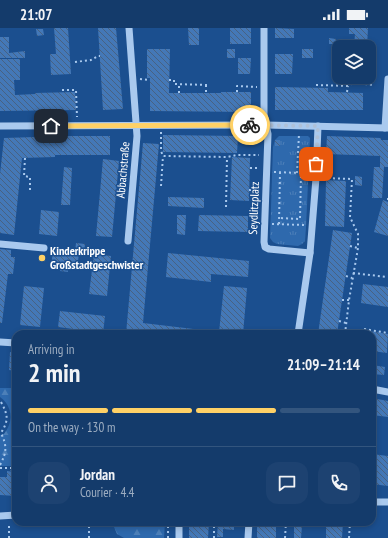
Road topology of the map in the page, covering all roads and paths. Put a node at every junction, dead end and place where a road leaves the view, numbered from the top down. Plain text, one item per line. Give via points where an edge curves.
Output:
1 (129, 28) edge
2 (264, 28) edge
3 (100, 56) dead end
4 (75, 62) dead end
5 (388, 78) edge
6 (169, 80) dead end
7 (354, 84) edge
8 (179, 85) junction
9 (316, 85) dead end
10 (348, 86) junction
11 (249, 87) dead end
12 (62, 90) dead end
13 (237, 92) dead end
14 (348, 92) dead end
15 (179, 93) dead end
16 (206, 94) dead end
17 (137, 125) junction
18 (162, 125) junction
19 (266, 125) junction
20 (0, 126) edge
21 (77, 126) junction
22 (318, 126) junction
23 (387, 128) edge
24 (299, 134) dead end
25 (259, 155) dead end
26 (163, 156) junction
27 (227, 157) junction
28 (25, 158) dead end
29 (266, 172) junction
30 (280, 173) junction
31 (297, 173) junction
32 (316, 178) junction
33 (161, 186) dead end
34 (30, 193) dead end
35 (226, 207) dead end
36 (279, 218) junction
37 (265, 224) junction
38 (279, 224) junction
39 (313, 225) junction
40 (128, 241) dead end
41 (0, 244) edge
42 (350, 246) dead end
43 (44, 248) dead end
44 (358, 248) junction
45 (310, 253) junction
46 (353, 273) junction
47 (346, 276) dead end
48 (387, 277) edge
49 (353, 278) junction
50 (342, 300) dead end
51 (349, 300) junction
52 (339, 321) dead end
53 (346, 323) junction
54 (364, 329) dead end
55 (299, 330) edge
56 (345, 330) edge
57 (370, 330) edge
58 (376, 331) edge
59 (388, 333) edge
60 (0, 342) edge
61 (12, 343) edge
62 (376, 390) edge
63 (388, 392) edge
64 (2, 402) dead end
65 (0, 433) edge
66 (0, 465) edge
67 (0, 468) edge
68 (11, 472) dead end
69 (376, 502) edge
70 (388, 502) edge
71 (0, 516) edge
72 (12, 516) edge
73 (12, 520) edge
74 (89, 526) edge
75 (168, 526) edge
76 (180, 526) edge
77 (214, 526) edge
78 (249, 526) edge
79 (286, 526) edge
80 (350, 526) edge
81 (8, 538) edge
82 (89, 538) edge
83 (168, 538) edge
84 (179, 538) edge
85 (214, 538) edge
86 (248, 538) edge
87 (285, 538) edge
88 (349, 538) edge

1 - 17 street, Abbachstraße
2 - 19 street, Seydlitzplatz
3 - 4 path
5 - 23 street
6 - 8 path via 174,80 174,84
7 - 10 path
8 - 15 path
8 - 16 path via 207,85
9 - 10 path
10 - 14 path
11 - 13 path via 238,86
12 - 21 path via 76,90
17 - 18 street
17 - 21 street
17 - 40 street, Abbachstraße
18 - 19 street
18 - 26 path
19 - 22 street
19 - 29 street, Seydlitzplatz
20 - 21 street
22 - 23 street
22 - 32 street
24 - 31 path
25 - 27 path
26 - 27 path
26 - 33 path
27 - 35 path
28 - 34 path via 24,176 30,177
29 - 30 path
29 - 37 street, Seydlitzplatz
30 - 31 path
30 - 36 path
31 - 36 path via 301,173 300,219
32 - 39 street
32 - 44 path via 352,179 350,217 358,234
36 - 38 path
37 - 38 path
37 - 45 street, Seydlitzplatz via 265,247
38 - 39 path
39 - 45 street
41 - 43 street
42 - 44 path
44 - 46 path
45 - 55 street
46 - 48 path
46 - 49 path
47 - 49 path
49 - 51 path
50 - 51 path
51 - 53 path
52 - 53 path
53 - 56 path
54 - 57 path
58 - 59 path
60 - 61 street
62 - 63 street
64 - 65 path via 7,417
65 - 66 path via 6,448 5,457
67 - 68 path via 12,468
69 - 70 street
71 - 72 street
73 - 81 path
74 - 82 path
75 - 83 path
76 - 84 street
77 - 85 path
78 - 86 street
79 - 87 path
80 - 88 path

